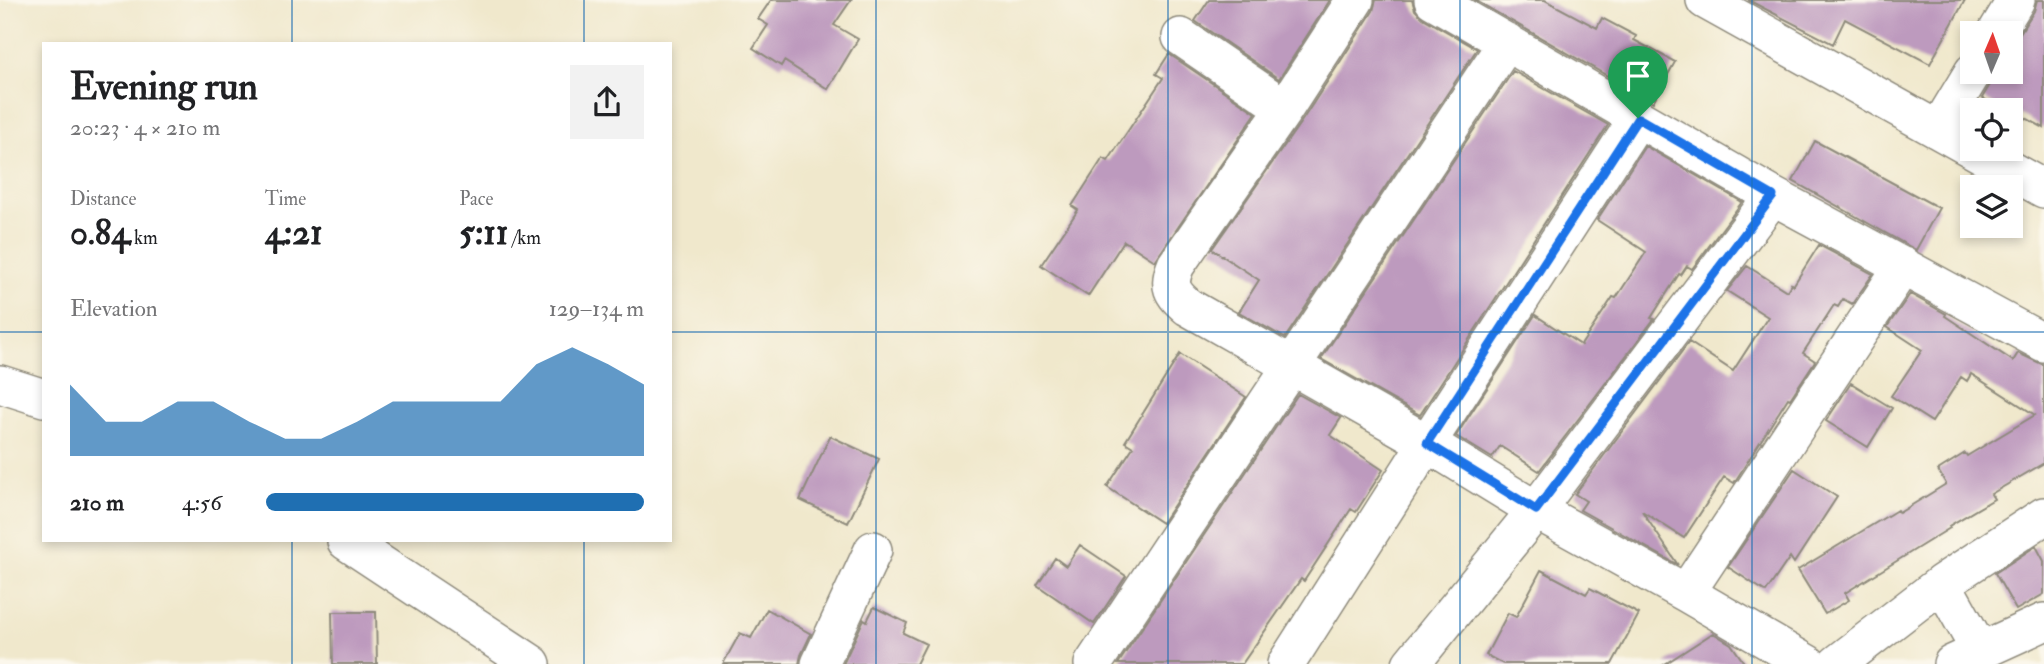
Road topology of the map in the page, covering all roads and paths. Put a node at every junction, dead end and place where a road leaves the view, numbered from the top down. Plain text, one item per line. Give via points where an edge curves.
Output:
1 (1355, 0) edge
2 (1433, 0) edge
3 (1705, 0) edge
4 (2016, 0) edge
5 (2003, 21) edge
6 (1181, 37) dead end
7 (1507, 42) junction
8 (1966, 84) edge
9 (1285, 108) junction
10 (1638, 118) junction
11 (1938, 130) junction
12 (2044, 189) edge
13 (1773, 196) junction
14 (1903, 266) junction
15 (2044, 343) edge
16 (1291, 365) junction
17 (0, 384) edge
18 (42, 391) edge
19 (1427, 443) junction
20 (1536, 510) junction
21 (2044, 516) edge
22 (348, 542) edge
23 (873, 550) dead end
24 (1942, 583) junction
25 (1686, 593) junction
26 (2044, 622) edge
27 (1966, 657) edge
28 (532, 664) edge
29 (820, 664) edge
30 (1093, 664) edge
31 (1286, 664) edge
32 (1411, 664) edge
33 (1808, 664) edge
34 (1837, 664) edge

1 - 9 street
2 - 7 street
3 - 11 street
4 - 5 street
6 - 9 street
7 - 10 street
7 - 16 street
8 - 11 street
9 - 16 street via 1175,265 1171,287 1188,307
10 - 13 street
10 - 19 street
11 - 12 street
13 - 14 street
13 - 20 street
14 - 15 street
14 - 25 street
16 - 19 street
16 - 30 street
17 - 18 street
19 - 20 street
19 - 31 street
20 - 25 street
20 - 32 street
21 - 24 street
22 - 28 street
23 - 29 street
24 - 27 street
24 - 34 street
25 - 33 street
26 - 27 street

